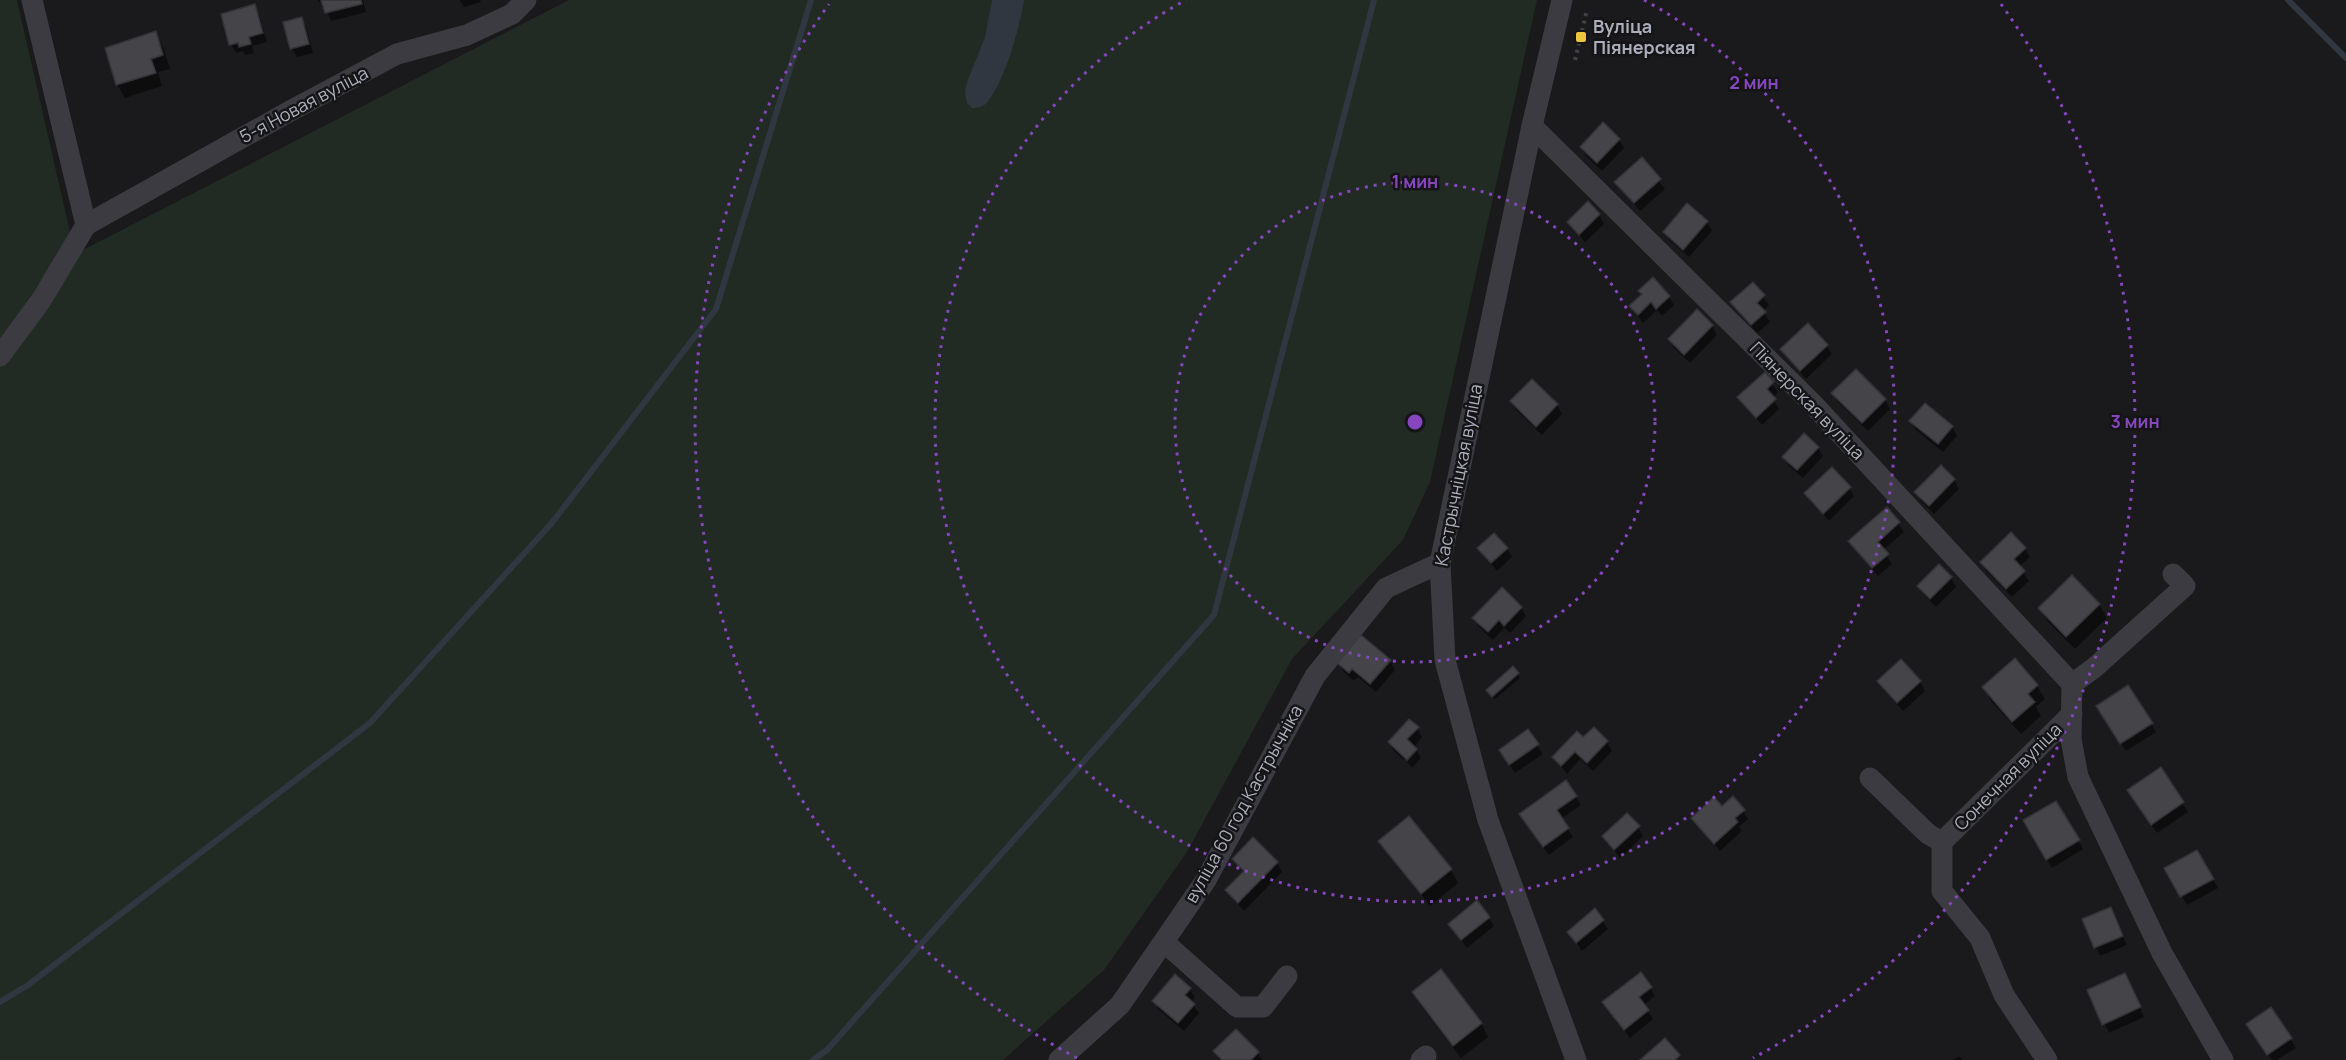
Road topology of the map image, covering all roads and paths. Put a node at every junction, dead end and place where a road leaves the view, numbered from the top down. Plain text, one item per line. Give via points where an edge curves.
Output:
1 (32, 0) edge
2 (526, 0) edge
3 (1562, 0) edge
4 (1587, 10) dead end
5 (1575, 60) dead end
6 (1532, 126) junction
7 (86, 225) junction
8 (0, 356) edge
9 (1440, 563) junction
10 (2173, 574) dead end
11 (2072, 684) junction
12 (2072, 714) junction
13 (1870, 778) dead end
14 (1942, 842) junction
15 (1164, 942) junction
16 (1287, 976) dead end
17 (1059, 1060) edge
18 (1576, 1060) edge
19 (2047, 1060) edge
20 (2223, 1060) edge

1 - 7 street
2 - 7 street, 5-я Новая вуліца via 512,14 468,35 397,54
3 - 6 street, Кастрычніцкая вуліца
4 - 5 path
6 - 9 street, Кастрычніцкая вуліца
6 - 11 street, Піянерская вуліца via 1812,404
7 - 8 street via 42,299
9 - 15 street, вуліца 60 год Кастрычніка via 1386,588 1315,676 1206,880
9 - 18 street, Кастрычніцкая вуліца via 1445,660 1485,809
10 - 11 street via 2185,586
11 - 12 street, Сонечная вуліца
12 - 14 street, Сонечная вуліца
12 - 20 street, Сонечная вуліца via 2071,739 2078,777 2162,953
13 - 14 street via 1928,834
14 - 19 street, Сонечная вуліца via 1942,891 1980,938 2004,995
15 - 16 street via 1237,1007 1263,1007
15 - 17 street, вуліца 60 год Кастрычніка via 1119,1005

